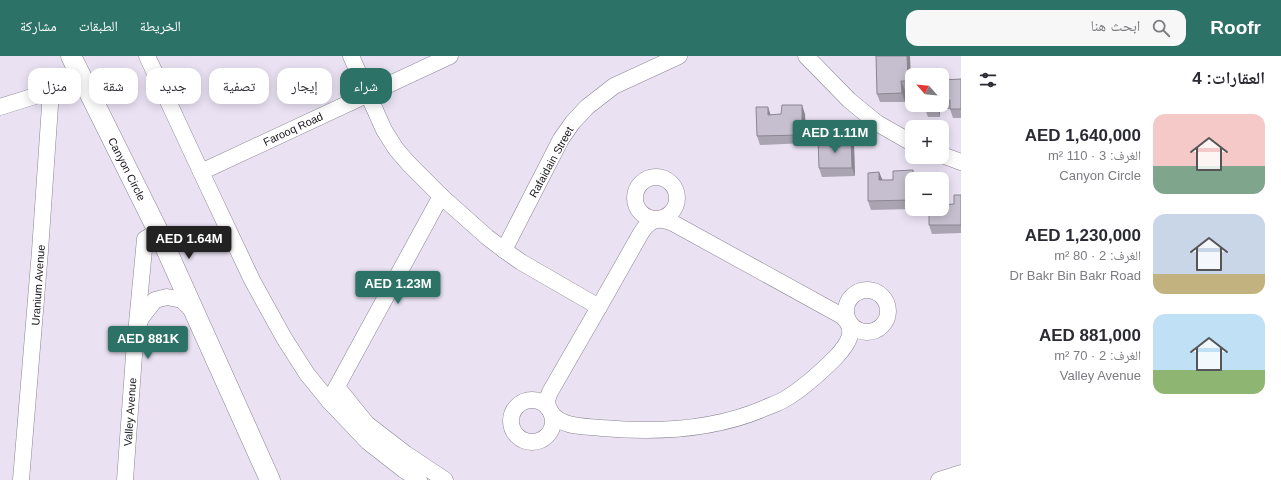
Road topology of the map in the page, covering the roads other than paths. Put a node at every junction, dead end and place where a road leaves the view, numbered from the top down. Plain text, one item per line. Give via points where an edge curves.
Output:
1 (71, 56) edge
2 (147, 56) edge
3 (351, 56) edge
4 (450, 56) edge
5 (679, 56) edge
6 (806, 56) edge
7 (356, 68) edge
8 (83, 80) joint
9 (392, 83) edge
10 (28, 98) edge
11 (50, 104) edge
12 (346, 104) edge
13 (372, 104) edge
14 (0, 107) edge
15 (905, 138) edge
16 (949, 158) edge
17 (961, 162) edge
18 (200, 172) junction
19 (441, 196) junction
20 (158, 231) junction
21 (504, 250) junction
22 (599, 307) junction
23 (195, 313) junction
24 (136, 338) junction
25 (337, 386) junction
26 (329, 401) junction
27 (961, 473) edge
28 (21, 480) edge
29 (125, 480) edge
30 (270, 480) edge
31 (419, 480) edge
32 (445, 480) edge
33 (939, 480) edge

1 - 8 main road, Canyon Circle
2 - 18 street
3 - 7 street
4 - 9 street, Farooq Road
5 - 21 street, Rafaidain Street via 614,86 582,112 561,139
6 - 15 street via 849,100 877,123
8 - 20 main road, Canyon Circle
10 - 14 street
11 - 28 street, Uranium Avenue
12 - 18 street, Farooq Road
13 - 19 street via 396,149
16 - 17 street
18 - 26 street via 252,280 284,338 307,374
19 - 21 street
19 - 25 street
20 - 23 main road, Canyon Circle
20 - 24 street, Valley Avenue via 145,239
21 - 22 street
22 - 22 street via 547,400 550,411 559,422 613,429 647,430 692,428 728,422 784,400 806,385 842,350 850,334 848,321 842,316 674,222 659,219 652,221 641,233
23 - 24 street via 182,300 167,297 154,300 141,318
23 - 30 main road, Canyon Circle
24 - 29 street, Valley Avenue
25 - 26 street
25 - 32 street via 367,424
26 - 31 street via 368,442
27 - 33 street

